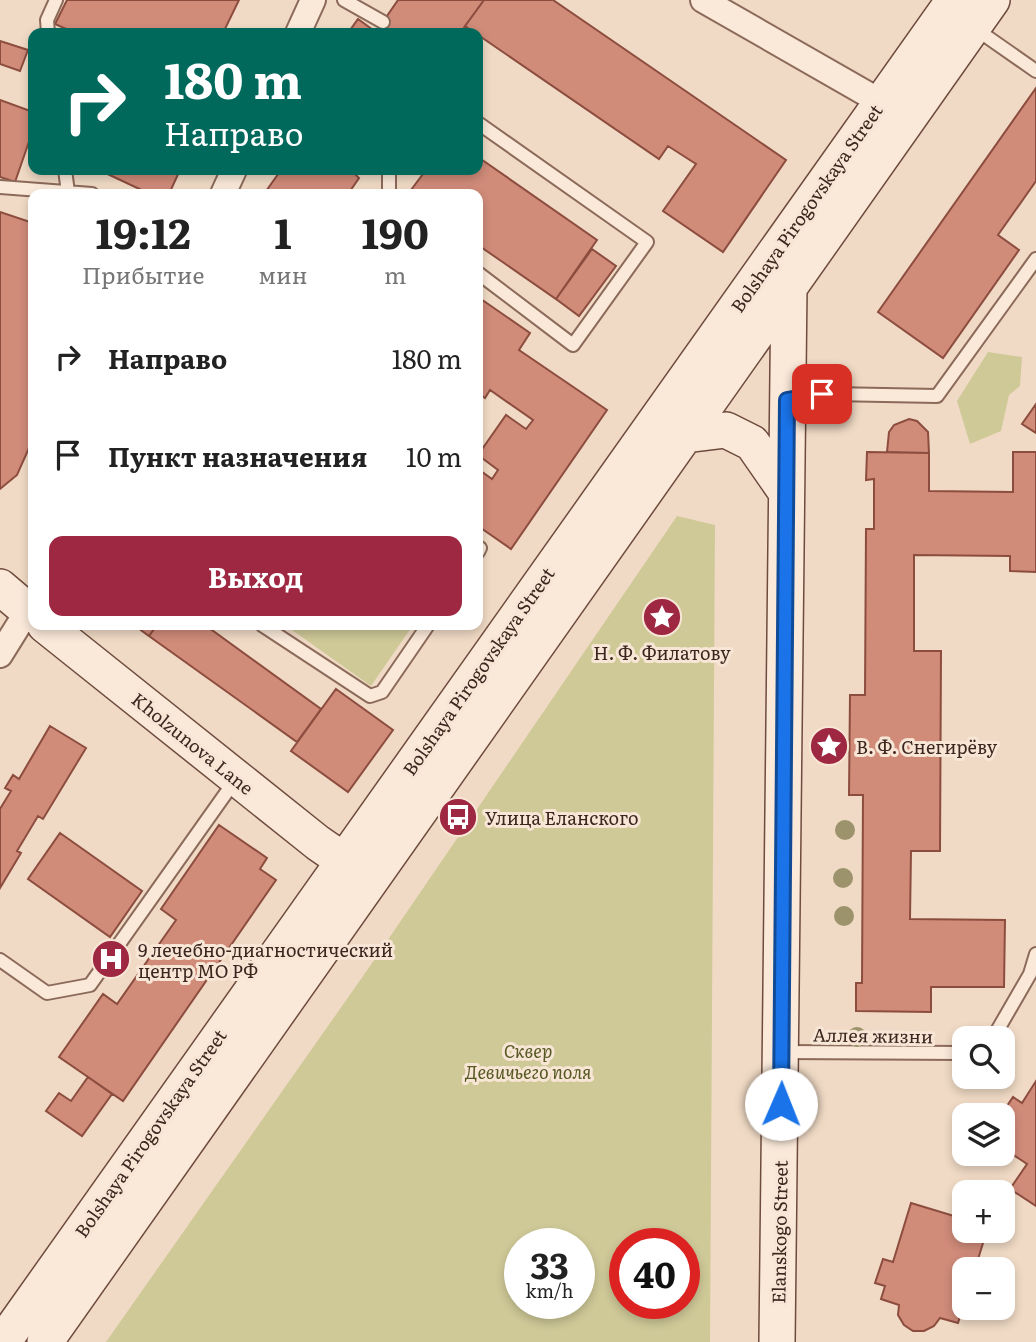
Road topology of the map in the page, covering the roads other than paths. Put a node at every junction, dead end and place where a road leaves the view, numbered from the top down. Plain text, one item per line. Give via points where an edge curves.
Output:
1 (56, 0) edge
2 (313, 0) edge
3 (344, 0) edge
4 (703, 0) edge
5 (973, 9) edge
6 (383, 22) dead end
7 (48, 28) edge
8 (300, 28) edge
9 (1036, 71) edge
10 (881, 102) junction
11 (483, 127) edge
12 (0, 187) edge
13 (28, 189) edge
14 (794, 227) junction
15 (1036, 259) edge
16 (483, 278) edge
17 (788, 288) junction
18 (787, 400) junction
19 (684, 435) junction
20 (786, 492) junction
21 (0, 587) edge
22 (28, 608) edge
23 (28, 621) edge
24 (56, 630) edge
25 (270, 630) edge
26 (425, 630) edge
27 (0, 655) edge
28 (237, 778) junction
29 (342, 860) junction
30 (371, 880) junction
31 (1036, 954) edge
32 (0, 960) edge
33 (1000, 1026) edge
34 (782, 1052) junction
35 (952, 1053) edge
36 (3, 1342) edge
37 (45, 1342) edge
38 (777, 1342) edge

1 - 7 lane
2 - 8 street
3 - 6 lane
4 - 10 street
5 - 9 lane
5 - 10 main road, Bolshaya Pirogovskaya Street
5 - 17 main road, Bolshaya Pirogovskaya Street
10 - 14 main road, Bolshaya Pirogovskaya Street
11 - 16 lane via 647,242 573,345
12 - 13 lane
14 - 17 main road, Elanskogo Street
14 - 29 main road, Bolshaya Pirogovskaya Street
15 - 18 lane via 937,396 822,394
17 - 18 main road, Elanskogo Street
17 - 19 main road, Bolshaya Pirogovskaya Street
18 - 20 main road, Elanskogo Street
19 - 20 main road via 726,430 752,443
19 - 30 main road, Bolshaya Pirogovskaya Street
20 - 34 main road, Elanskogo Street
21 - 22 main road, Kholzunova Lane
23 - 27 street
24 - 28 main road, Kholzunova Lane
25 - 26 lane via 370,696 382,692
28 - 29 main road, Kholzunova Lane
28 - 32 lane via 90,985 47,993
29 - 30 main road, Kholzunova Lane
29 - 36 main road, Bolshaya Pirogovskaya Street
30 - 37 main road, Bolshaya Pirogovskaya Street
31 - 33 lane via 1030,974
34 - 35 lane, Аллея жизни
34 - 38 main road, Elanskogo Street

